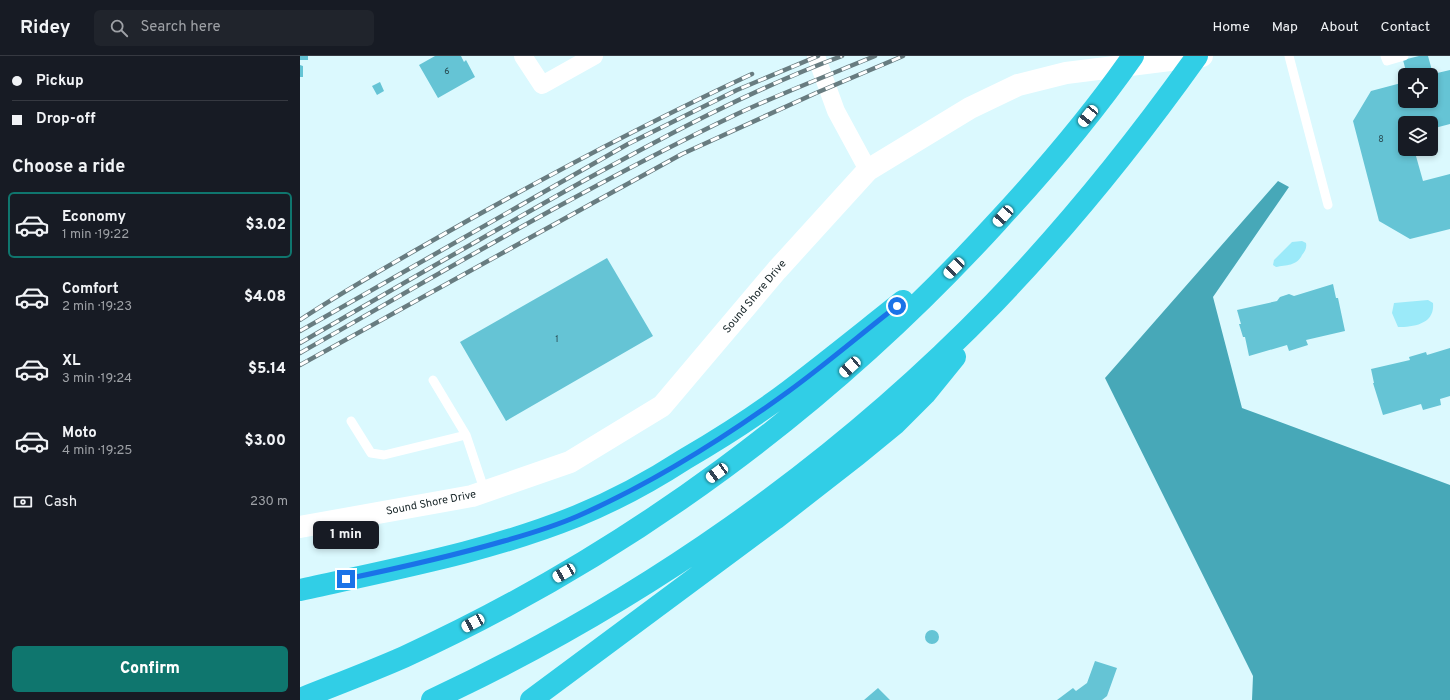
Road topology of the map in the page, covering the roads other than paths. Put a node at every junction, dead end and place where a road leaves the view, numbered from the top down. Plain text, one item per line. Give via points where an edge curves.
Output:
1 (523, 56) edge
2 (594, 56) edge
3 (816, 56) edge
4 (1133, 56) edge
5 (1197, 56) edge
6 (1202, 56) edge
7 (1289, 56) edge
8 (1385, 56) edge
9 (1404, 56) edge
10 (868, 170) junction
11 (1328, 205) dead end
12 (981, 240) junction
13 (1038, 256) junction
14 (433, 380) dead end
15 (351, 421) dead end
16 (466, 434) junction
17 (485, 492) junction
18 (300, 527) edge
19 (300, 590) edge
20 (300, 699) edge
21 (432, 700) edge
22 (531, 700) edge

1 - 2 street via 542,85
3 - 10 street via 836,111
4 - 12 highway via 1051,162
5 - 13 highway via 1121,158
6 - 10 main road, Sound Shore Drive via 1066,73 1018,85 970,108
7 - 11 lane
8 - 9 lane via 1387,61
10 - 17 main road, Sound Shore Drive via 777,270 662,406 570,462
12 - 19 highway via 790,390 707,446 622,495 578,516 527,534 452,555
12 - 20 highway via 925,297 840,376 756,444 686,495 575,566 461,629 397,660
13 - 21 highway via 899,393 849,436 745,517 580,623 523,655
13 - 22 highway via 925,394 895,424 781,515
14 - 16 lane
15 - 16 lane via 371,453 384,455
16 - 17 lane
17 - 18 main road, Sound Shore Drive

